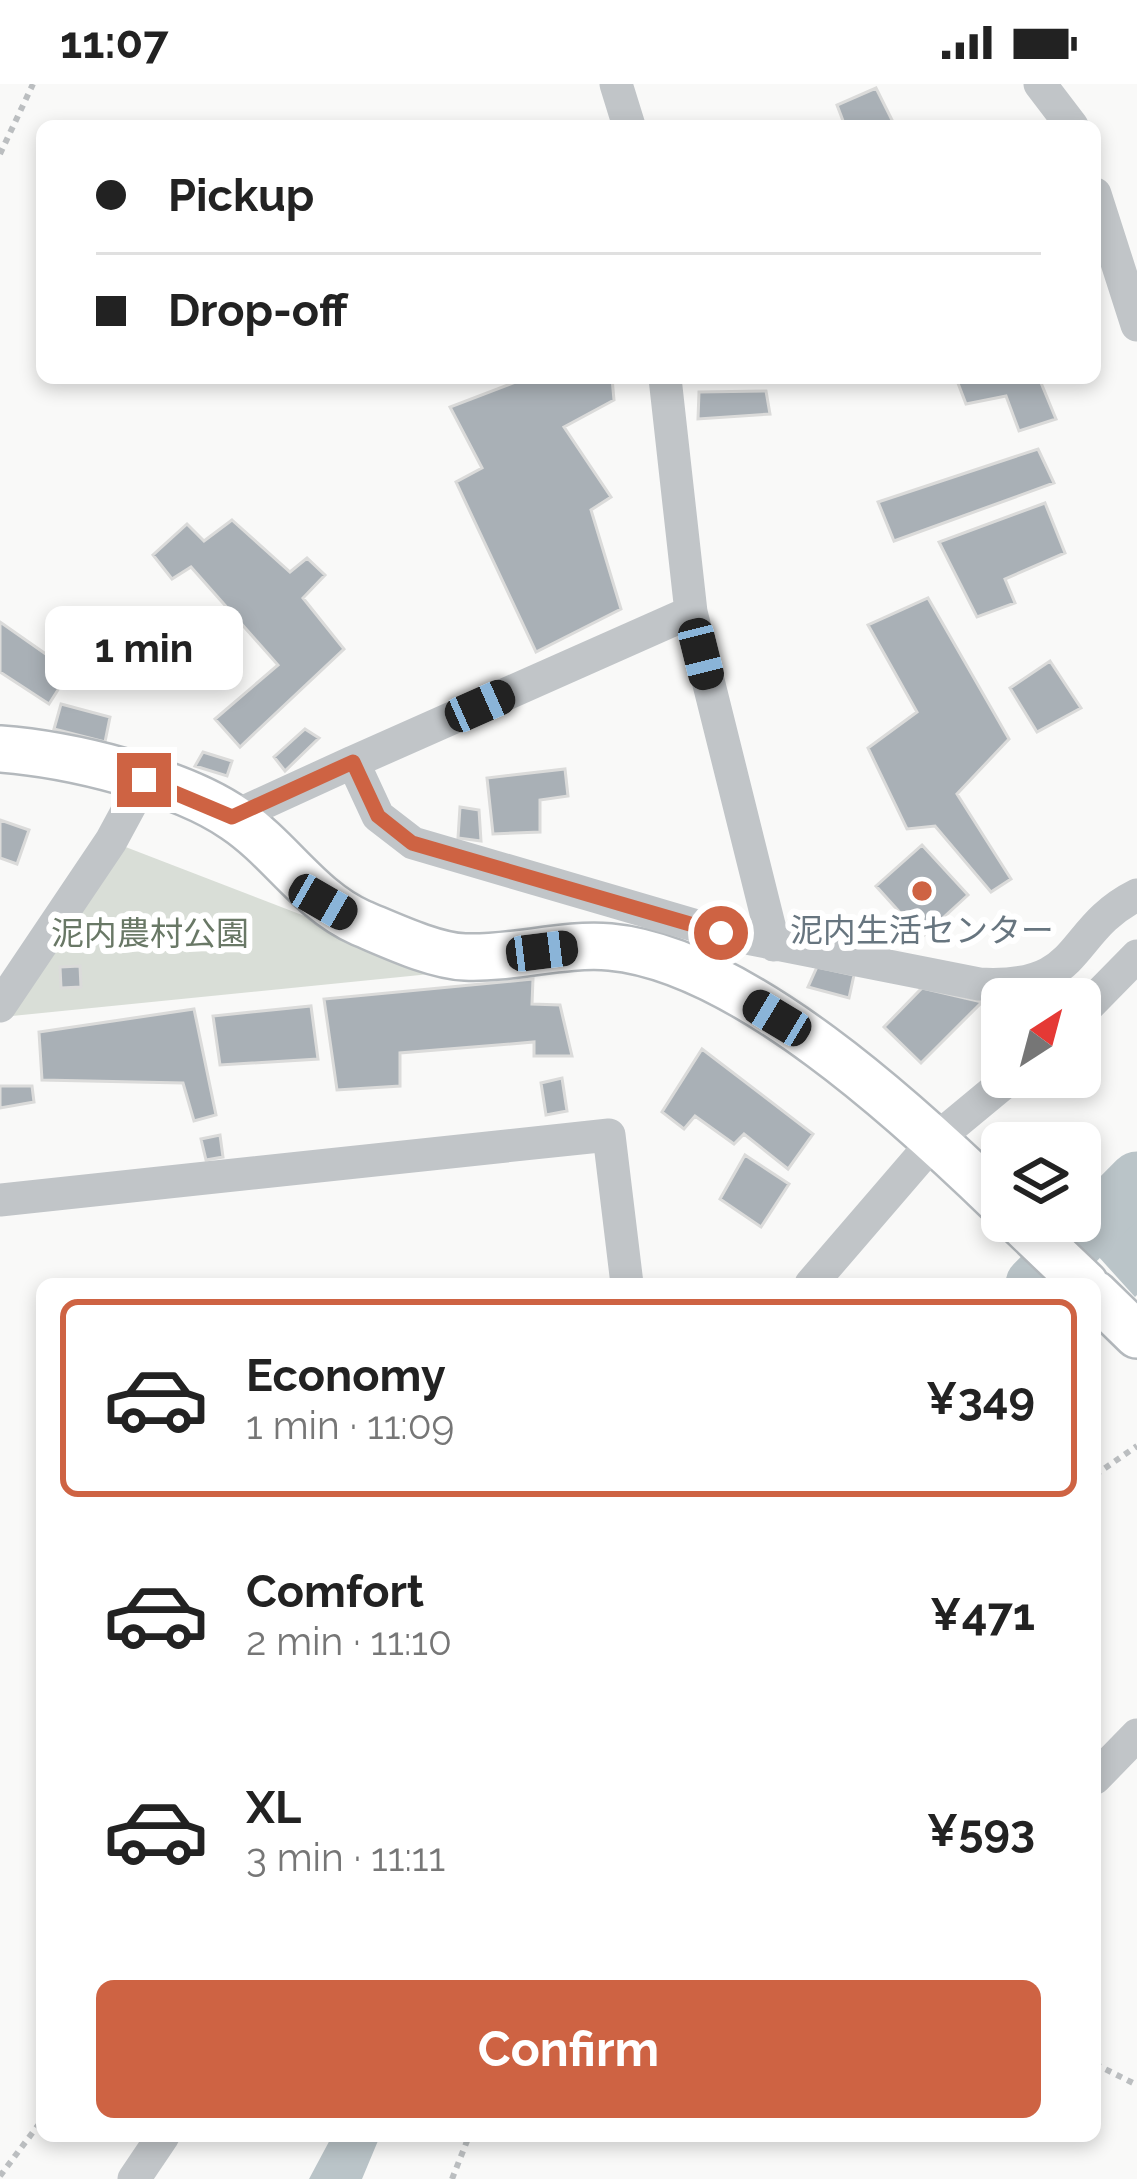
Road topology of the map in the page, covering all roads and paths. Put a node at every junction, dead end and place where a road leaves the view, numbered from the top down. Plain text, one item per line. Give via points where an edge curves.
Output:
1 (33, 84) edge
2 (616, 84) edge
3 (1040, 84) edge
4 (627, 120) edge
5 (1067, 120) edge
6 (0, 154) edge
7 (1101, 213) edge
8 (1137, 325) edge
9 (666, 384) edge
10 (691, 612) junction
11 (0, 749) edge
12 (353, 762) junction
13 (144, 780) junction
14 (232, 817) junction
15 (1137, 896) edge
16 (773, 945) junction
17 (1137, 956) edge
18 (1101, 993) edge
19 (0, 1006) edge
20 (990, 1098) edge
21 (940, 1145) junction
22 (981, 1184) edge
23 (0, 1201) edge
24 (1041, 1242) edge
25 (626, 1278) edge
26 (817, 1278) edge
27 (1078, 1278) edge
28 (1101, 1300) edge
29 (1137, 1335) edge
30 (1137, 1446) edge
31 (1101, 1471) edge
32 (1137, 1735) edge
33 (1101, 1772) edge
34 (1101, 2067) edge
35 (1137, 2084) edge
36 (36, 2128) edge
37 (159, 2142) edge
38 (467, 2142) edge
39 (0, 2176) edge
40 (134, 2179) edge
41 (452, 2179) edge

1 - 6 path
2 - 4 street
3 - 5 street
7 - 8 street
9 - 10 street
10 - 12 street
10 - 16 street
11 - 13 street
12 - 14 street
12 - 16 street via 378,816 412,843
13 - 14 street
13 - 19 street
14 - 21 street via 323,902 459,958 615,948 686,969 809,1038
15 - 16 street via 1053,974 1011,986
17 - 18 street
20 - 21 street
21 - 22 street
21 - 26 street
23 - 25 street via 609,1135
24 - 27 street
28 - 29 street
30 - 31 path
32 - 33 street
34 - 35 path
36 - 39 path
37 - 40 street
38 - 41 path

